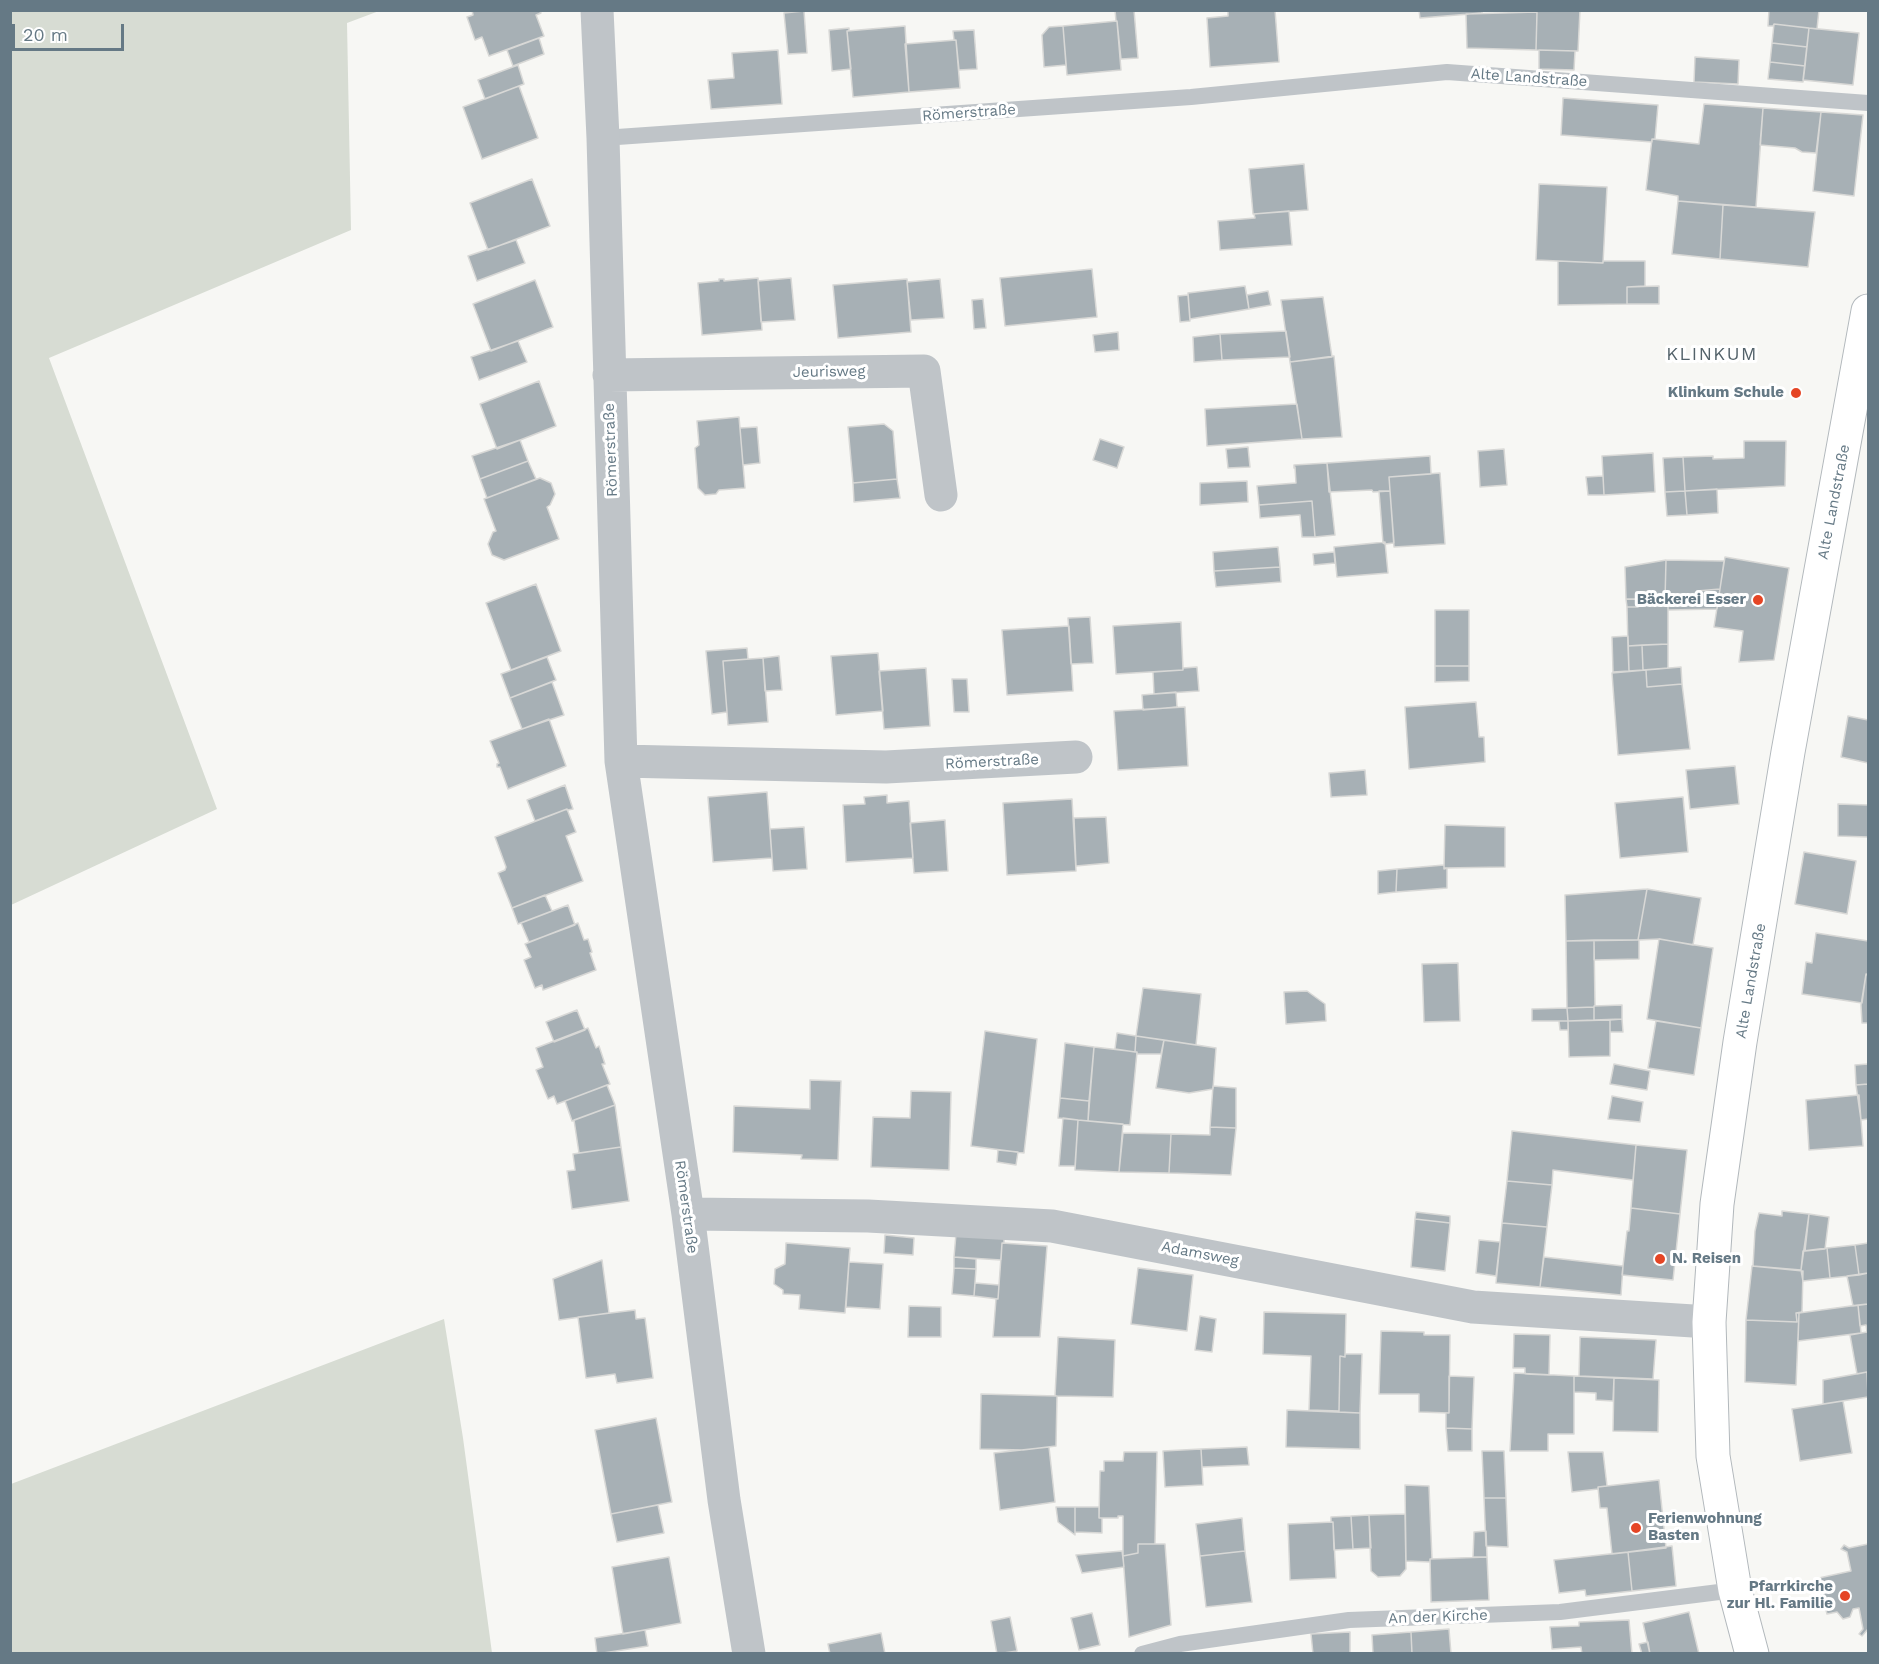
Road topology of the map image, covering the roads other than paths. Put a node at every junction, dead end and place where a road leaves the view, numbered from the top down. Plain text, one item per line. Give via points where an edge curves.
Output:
1 (597, 10) edge
2 (1191, 97) joint
3 (1869, 103) edge
4 (603, 138) junction
5 (1869, 311) edge
6 (609, 375) junction
7 (941, 495) dead end
8 (1076, 757) dead end
9 (621, 761) junction
10 (688, 1214) junction
11 (1709, 1322) junction
12 (1735, 1590) junction
13 (749, 1653) edge
14 (1142, 1653) edge
15 (1752, 1653) edge

1 - 4 street, Römerstraße
2 - 3 lane, Alte Landstraße via 1447,72
2 - 4 lane, Römerstraße
4 - 6 street, Römerstraße
5 - 11 main road, Alte Landstraße via 1788,752 1740,1042 1717,1204
6 - 7 street, Jeurisweg via 924,371
6 - 9 street, Römerstraße
8 - 9 street, Römerstraße via 886,767
9 - 10 street, Römerstraße
10 - 11 street, Adamsweg via 867,1216 1052,1226 1473,1307
10 - 13 street, Römerstraße via 724,1500
11 - 12 main road, Alte Landstraße via 1713,1456
12 - 14 lane, An der Kirche via 1560,1612 1349,1620
12 - 15 main road, Alte Landstraße

